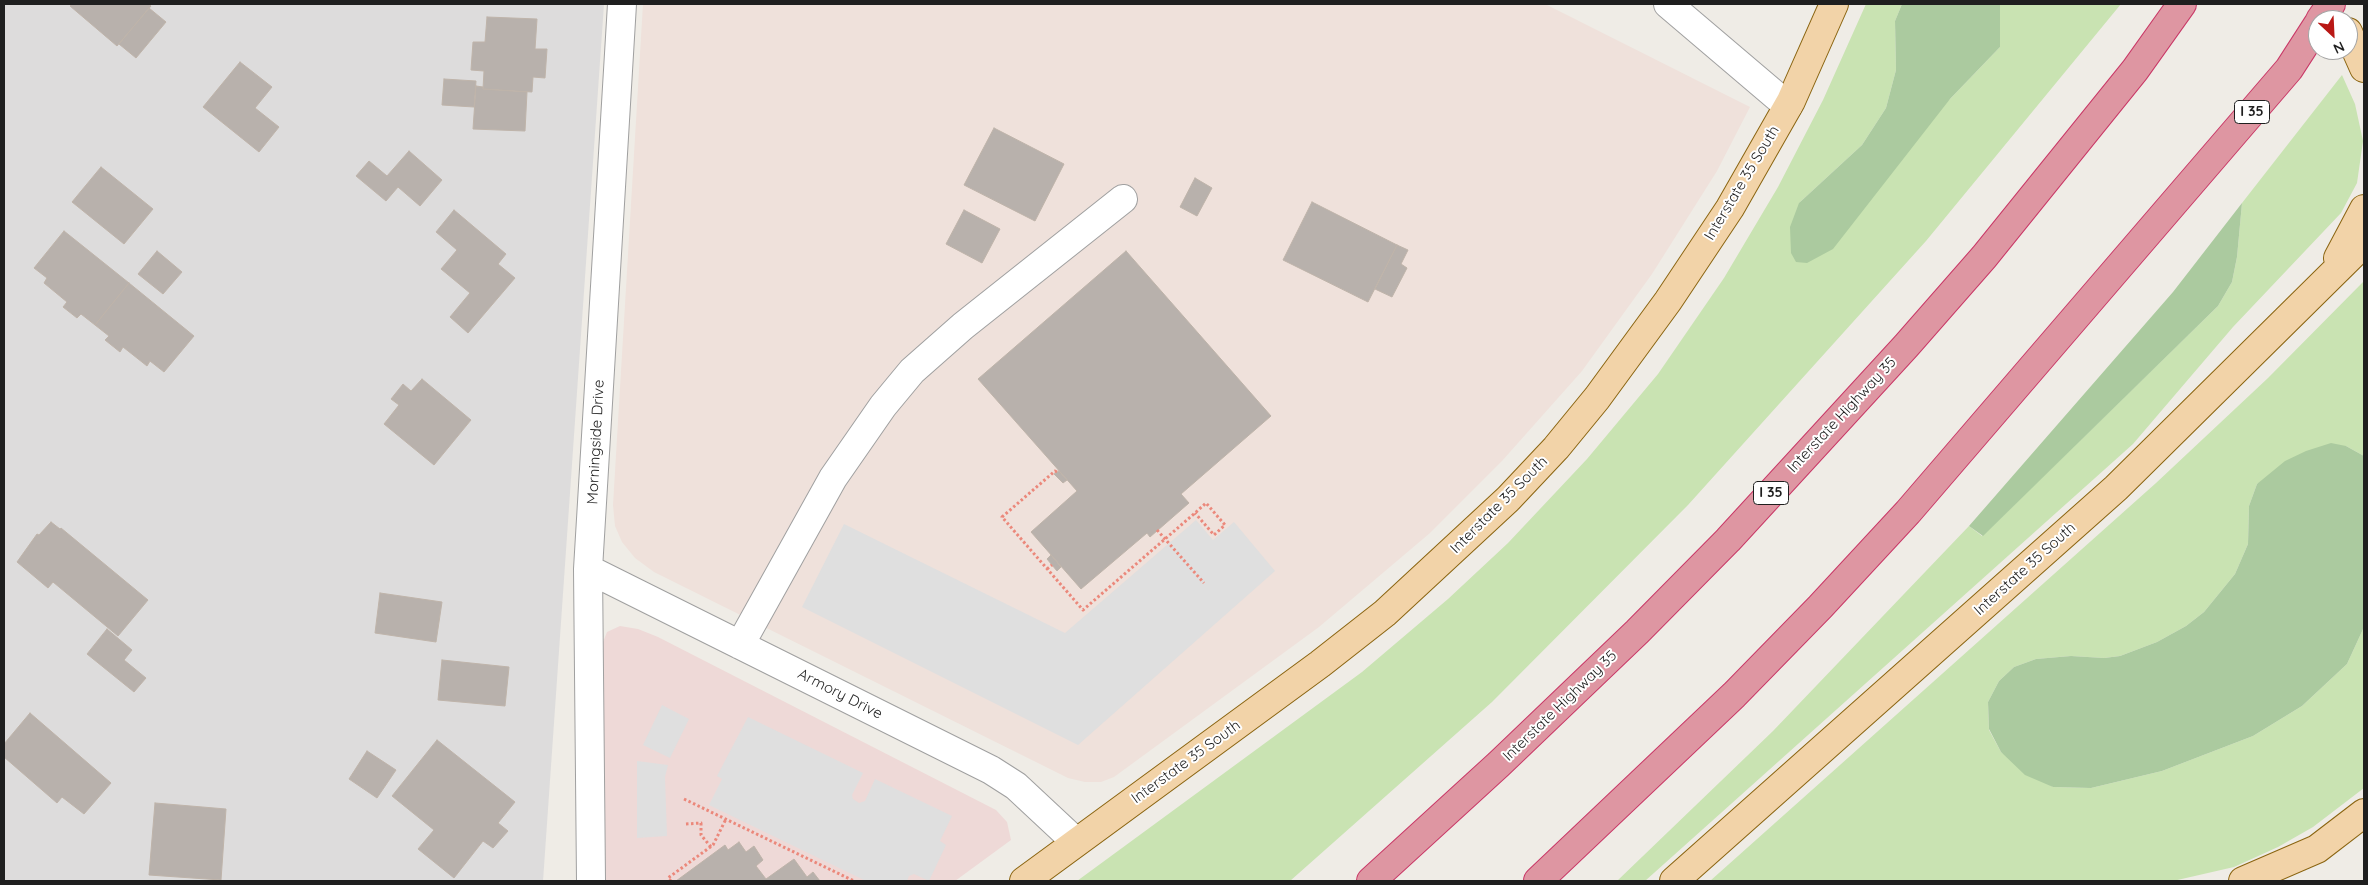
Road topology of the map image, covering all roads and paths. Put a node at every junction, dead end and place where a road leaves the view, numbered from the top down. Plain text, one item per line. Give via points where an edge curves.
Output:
1 (622, 4) edge
2 (1668, 4) edge
3 (1834, 4) edge
4 (2182, 4) edge
5 (2308, 39) edge
6 (2358, 54) edge
7 (2364, 68) edge
8 (1788, 106) junction
9 (1123, 199) dead end
10 (2364, 209) edge
11 (2364, 243) edge
12 (2328, 277) junction
13 (1057, 472) dead end
14 (1195, 513) junction
15 (1157, 530) dead end
16 (1165, 539) junction
17 (1052, 565) dead end
18 (588, 569) junction
19 (1047, 569) junction
20 (1204, 583) dead end
21 (740, 645) junction
22 (684, 798) dead end
23 (2364, 813) edge
24 (726, 819) junction
25 (686, 824) dead end
26 (1076, 842) junction
27 (711, 847) junction
28 (591, 881) edge
29 (671, 881) edge
30 (854, 881) edge
31 (1024, 881) edge
32 (1371, 881) edge
33 (1538, 881) edge
34 (1674, 881) edge
35 (2243, 881) edge

1 - 18 street, Morningside Drive
2 - 8 street
3 - 8 main road, Interstate 35 South
4 - 32 highway, Interstate Highway 35 / I 35 via 2135,70 1984,257 1728,540 1616,652
5 - 33 highway, I 35 via 2288,69 2180,197 1908,512 1734,695
6 - 7 main road
8 - 26 main road, Interstate 35 South via 1730,208 1668,301 1597,398 1556,448 1508,498 1391,607 1327,659
9 - 21 street via 963,326 912,371 882,406 833,478
10 - 12 main road
11 - 12 main road, Interstate 35 South
12 - 34 main road, Interstate 35 South via 2116,488
13 - 19 path via 1055,470 1002,517
14 - 14 path via 1214,535 1225,525 1206,503
14 - 16 path
15 - 16 path
16 - 19 path via 1083,610
16 - 20 path
17 - 19 path
18 - 21 street, Armory Drive
18 - 28 street, Morningside Drive
21 - 26 street, Armory Drive via 991,770 1016,786
22 - 24 path
23 - 35 main road via 2317,849
24 - 27 path
24 - 30 path
25 - 27 path via 700,822 701,835
26 - 31 main road, Interstate 35 South
27 - 29 path via 668,878

